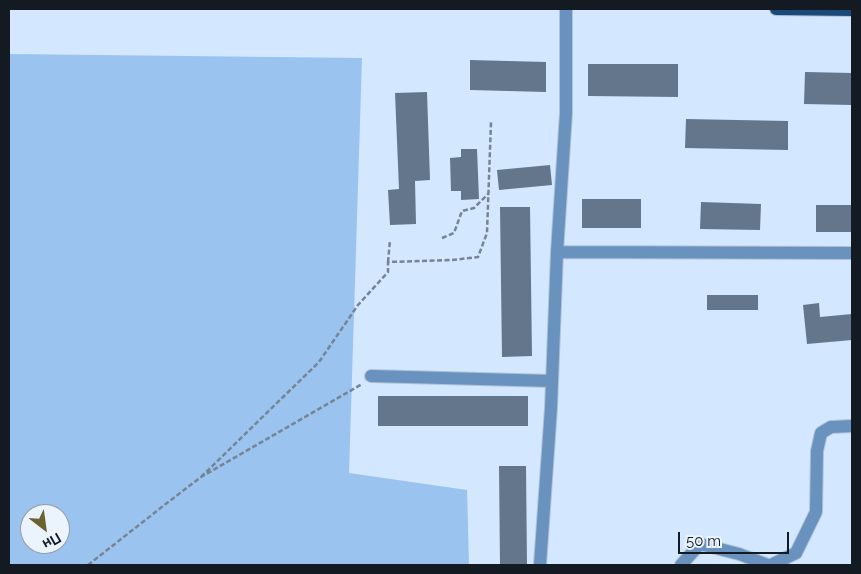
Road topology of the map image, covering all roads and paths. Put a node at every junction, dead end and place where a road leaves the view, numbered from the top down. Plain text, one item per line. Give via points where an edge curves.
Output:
1 (566, 9) edge
2 (776, 9) edge
3 (852, 10) edge
4 (491, 122) dead end
5 (489, 193) junction
6 (442, 238) dead end
7 (390, 240) dead end
8 (557, 252) junction
9 (852, 253) edge
10 (388, 262) junction
11 (370, 376) joint
12 (552, 381) junction
13 (852, 426) edge
14 (201, 477) junction
15 (88, 565) edge
16 (540, 565) edge
17 (681, 565) edge
18 (769, 565) edge

1 - 8 street via 566,113
2 - 3 main road
4 - 5 path
5 - 6 path via 474,208 462,211 454,233
5 - 10 path via 488,233 478,258
7 - 10 path
8 - 9 street
8 - 12 street
10 - 14 path via 388,272 358,305 319,362
11 - 12 street
11 - 14 path via 360,386
12 - 16 street
13 - 18 street via 832,427 821,434 817,451 816,512 796,553
14 - 15 path
17 - 18 street via 700,544

